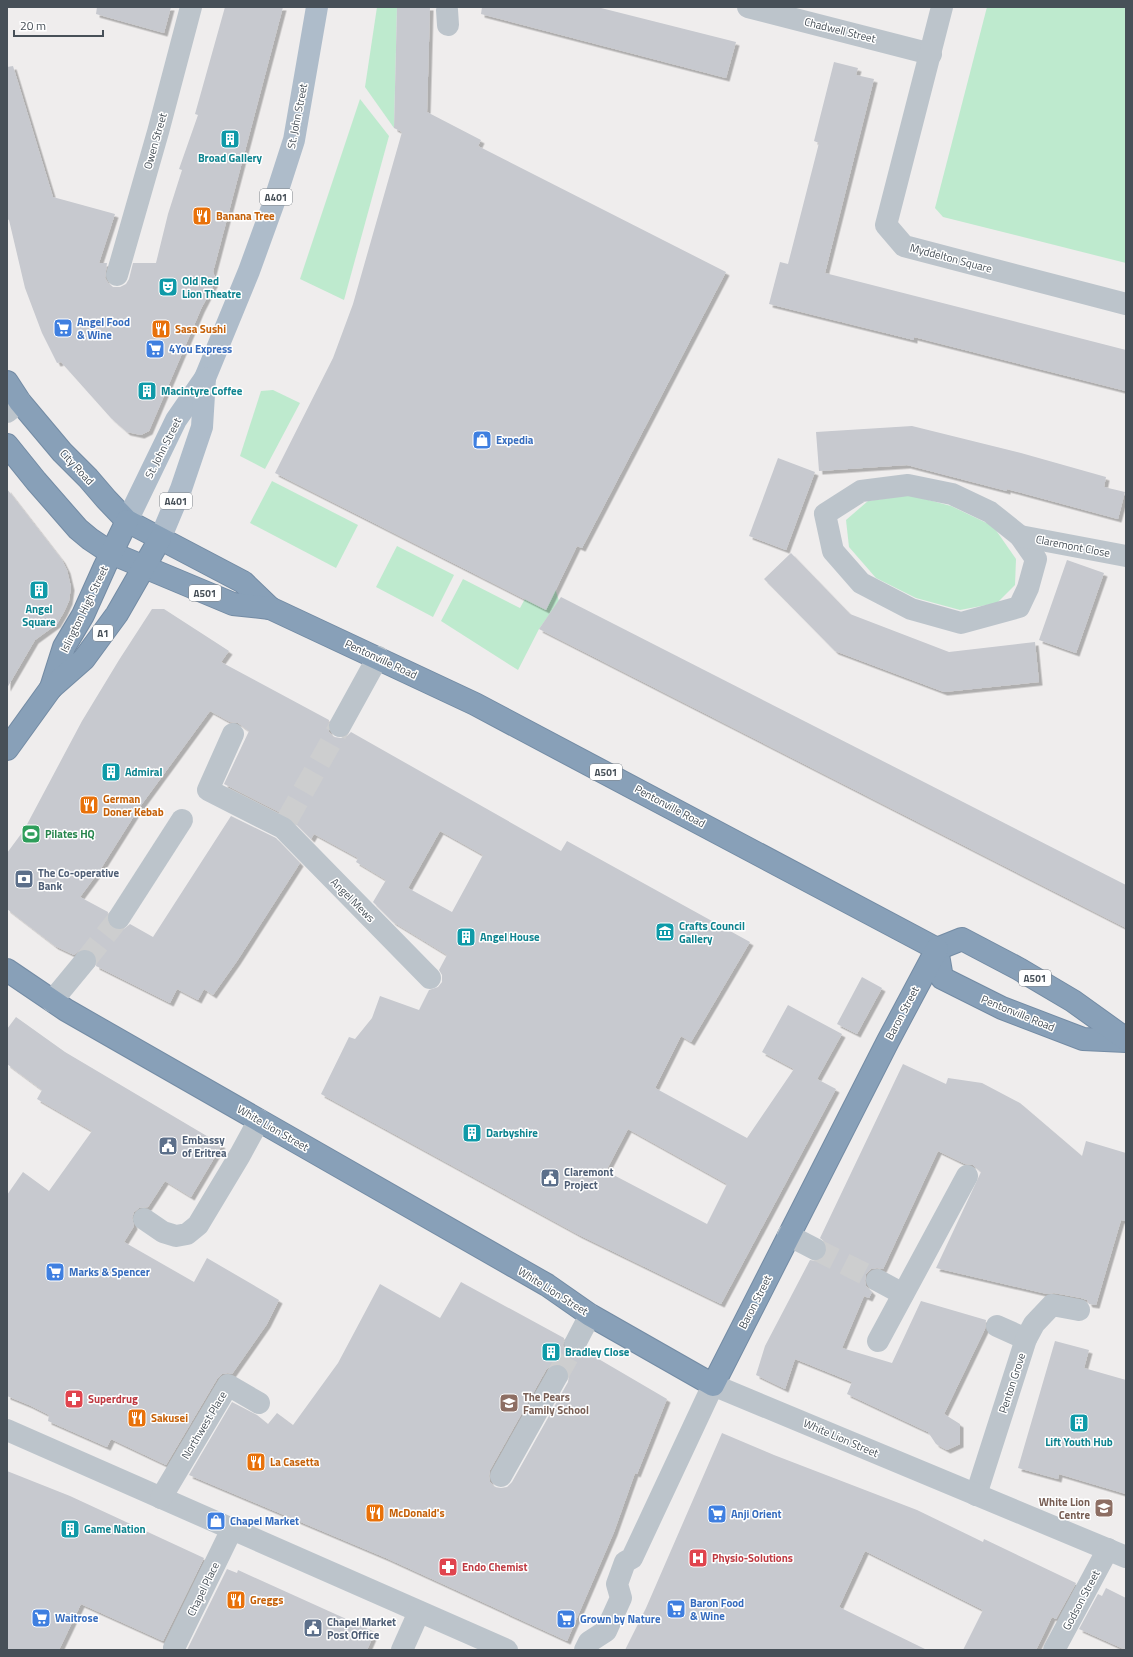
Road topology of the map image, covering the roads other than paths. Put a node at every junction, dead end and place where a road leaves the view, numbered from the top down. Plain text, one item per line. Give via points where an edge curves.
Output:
1 (191, 7) edge
2 (317, 7) edge
3 (748, 7) edge
4 (942, 7) edge
5 (931, 54) junction
6 (116, 275) dead end
7 (1126, 304) edge
8 (205, 378) junction
9 (7, 382) edge
10 (14, 407) edge
11 (7, 445) edge
12 (127, 522) junction
13 (1020, 536) junction
14 (160, 539) junction
15 (111, 553) junction
16 (1126, 556) edge
17 (144, 568) junction
18 (270, 608) junction
19 (378, 658) junction
20 (50, 688) junction
21 (340, 726) tunnel mouth
22 (233, 734) dead end
23 (7, 749) edge
24 (182, 820) dead end
25 (119, 918) tunnel mouth
26 (937, 949) junction
27 (85, 961) tunnel mouth
28 (7, 970) edge
29 (430, 978) dead end
30 (52, 1001) junction
31 (1126, 1040) edge
32 (259, 1120) junction
33 (967, 1176) dead end
34 (144, 1219) dead end
35 (788, 1235) junction
36 (815, 1249) tunnel mouth
37 (877, 1280) tunnel mouth
38 (903, 1294) junction
39 (1079, 1310) dead end
40 (590, 1314) junction
41 (997, 1326) dead end
42 (1030, 1332) junction
43 (878, 1341) dead end
44 (575, 1344) tunnel mouth
45 (556, 1376) tunnel mouth
46 (713, 1385) junction
47 (259, 1403) dead end
48 (7, 1430) edge
49 (501, 1476) dead end
50 (976, 1495) junction
51 (161, 1498) junction
52 (232, 1529) junction
53 (1117, 1553) edge
54 (419, 1612) junction
55 (174, 1648) dead end
56 (402, 1650) edge
57 (507, 1650) edge
58 (585, 1650) edge
59 (1054, 1650) edge

1 - 6 street, Owen Street
2 - 8 main road, St. John Street / A401 via 294,140 249,271
3 - 5 street, Chadwell Street
4 - 5 street, Myddelton Square
5 - 7 street, Myddelton Square via 886,225 904,246
8 - 12 main road, St. John Street / A401 via 176,420
8 - 14 main road, St. John Street / A401 via 202,427 181,489
9 - 10 highway, City Road / A501
10 - 12 highway, City Road / A501 via 88,478
11 - 15 highway, A501 via 78,529
12 - 14 highway, City Road / A501
12 - 15 highway, A1
13 - 13 street, Claremont Close via 990,512 952,494 908,485 861,491 825,514 833,551 861,583 911,609 961,623 1019,607 1028,588 1036,559
13 - 16 street, Claremont Close
14 - 17 highway, A1
14 - 18 highway, Pentonville Road / A501 via 243,582
15 - 17 highway, A501
15 - 20 highway, Islington High Street / A1 via 83,615 64,647
17 - 18 highway, Pentonville Road / A501 via 233,604
17 - 20 highway, Islington High Street / A1 via 117,614 84,660
18 - 19 highway, Pentonville Road / A501
19 - 21 street
19 - 26 highway, Pentonville Road / A501 via 561,748
20 - 23 highway, Islington High Street / A1
22 - 29 street, Angel Mews via 208,790 285,824
24 - 25 street
26 - 31 highway, Pentonville Road / A501 via 962,939 1020,969 1073,1001
26 - 31 highway, Pentonville Road / A501 via 942,978 979,997 1083,1040
26 - 35 highway, Baron Street
27 - 30 street
28 - 30 highway, White Lion Street
30 - 32 highway, White Lion Street
32 - 34 street via 198,1225 187,1234 176,1236 163,1232
32 - 40 highway, White Lion Street via 547,1285
33 - 38 street
35 - 36 street
35 - 46 highway, Baron Street
37 - 38 street
38 - 43 street
39 - 42 street, Penton Grove via 1052,1305
40 - 44 street
40 - 46 highway, White Lion Street
41 - 42 street
42 - 50 street, Penton Grove
45 - 49 street
46 - 50 street, White Lion Street
46 - 58 street, Baron Street via 632,1558 625,1562 617,1584 621,1598 606,1631 589,1642
47 - 51 street, Northwest Place via 228,1385
48 - 51 street
50 - 53 street, White Lion Street
51 - 52 street
52 - 54 street
52 - 55 street, Chapel Place
53 - 59 street, Godson Street
54 - 56 street
54 - 57 street

